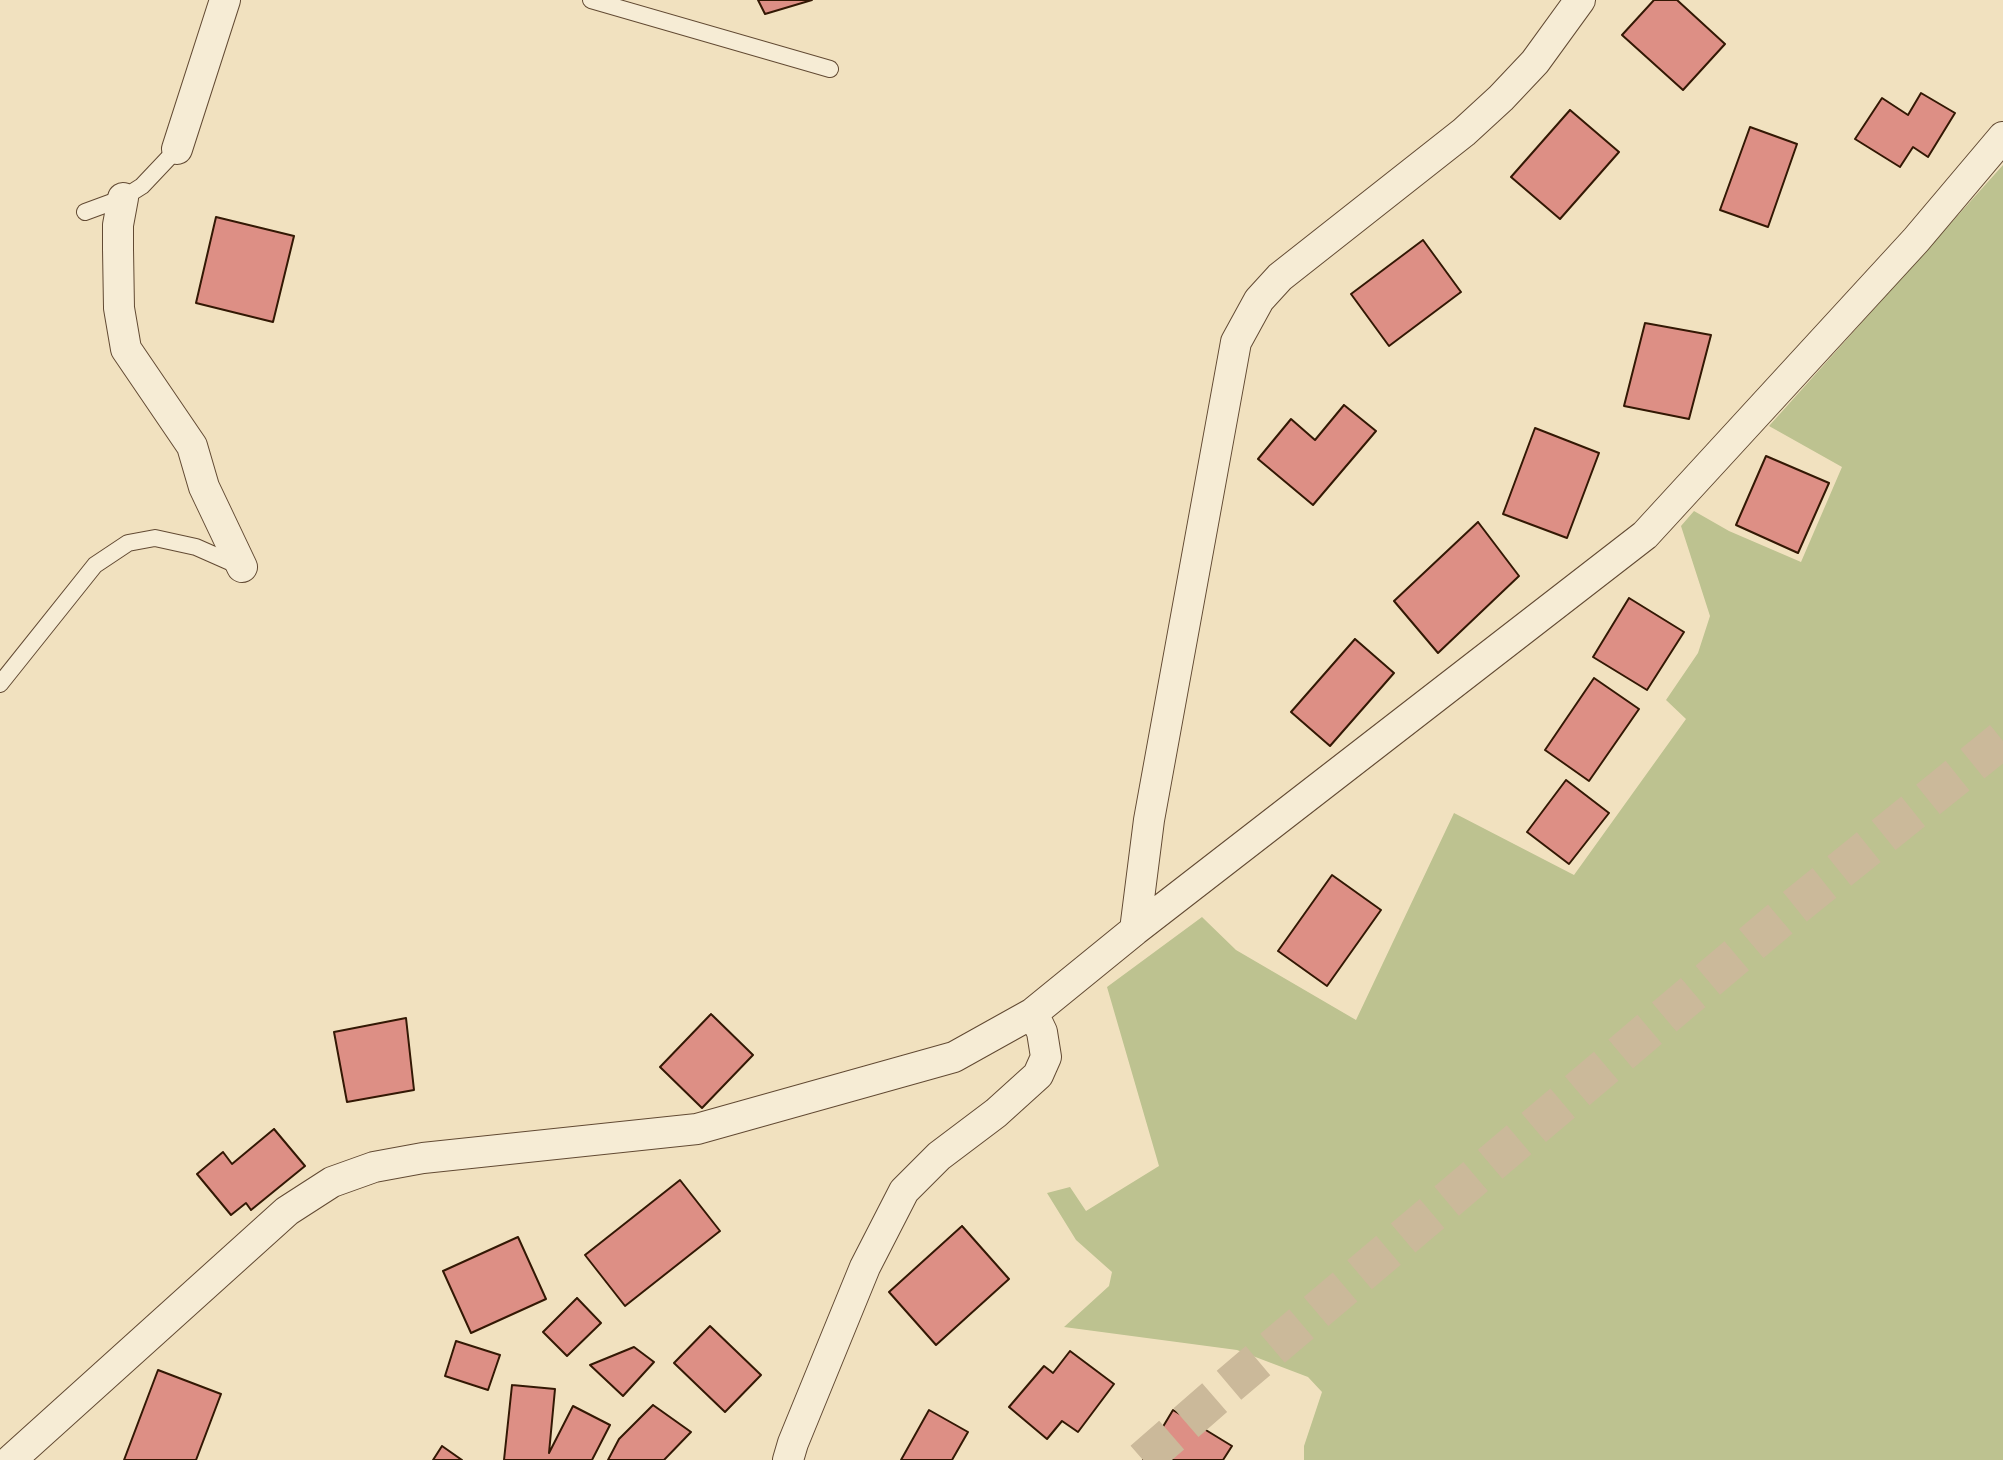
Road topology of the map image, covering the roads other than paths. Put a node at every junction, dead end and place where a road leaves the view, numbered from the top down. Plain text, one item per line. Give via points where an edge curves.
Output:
1 (225, 0) edge
2 (591, 0) edge
3 (1580, 0) edge
4 (830, 69) dead end
5 (2003, 137) edge
6 (177, 149) joint
7 (123, 198) junction
8 (85, 212) dead end
9 (242, 568) joint
10 (0, 684) edge
11 (1135, 930) junction
12 (1033, 1013) junction
13 (17, 1459) edge
14 (788, 1460) edge

1 - 6 street
2 - 4 lane
3 - 11 street via 1501,99 1280,277 1259,300 1236,342 1149,820
5 - 11 street via 1916,240 1645,536
6 - 7 lane via 142,186
7 - 8 lane
7 - 9 street via 118,261 126,349 192,446 204,487
9 - 10 lane via 196,547 155,538 128,543 95,565
11 - 12 street
12 - 13 street via 954,1057 697,1129 423,1158 374,1167 332,1182 287,1211
12 - 14 street via 1046,1057 1038,1075 996,1114 939,1156 904,1191 865,1267

